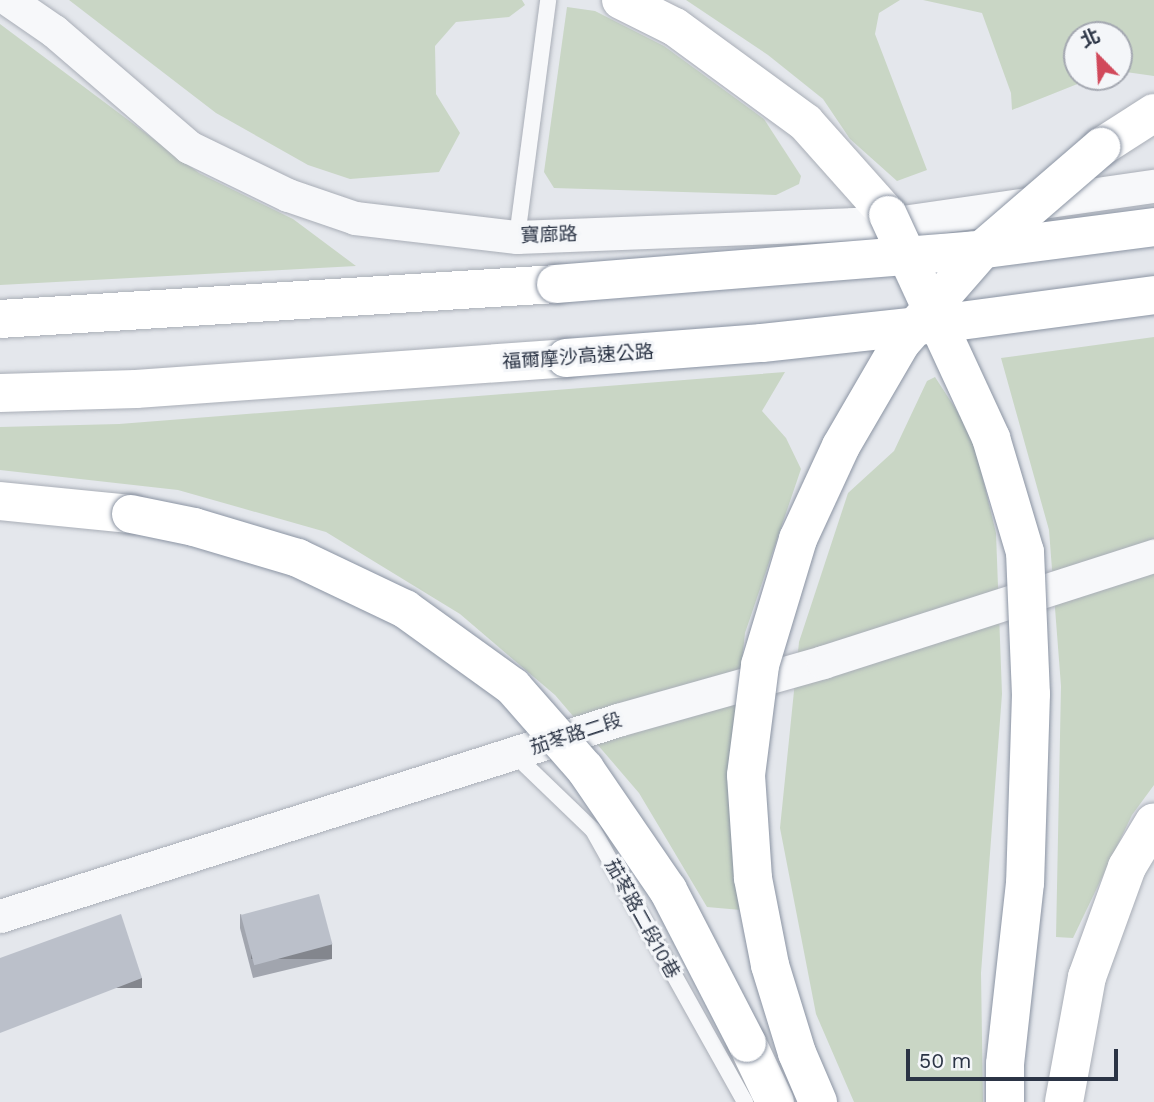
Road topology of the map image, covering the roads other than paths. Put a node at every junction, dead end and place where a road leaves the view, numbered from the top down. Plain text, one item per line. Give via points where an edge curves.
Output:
1 (9, 0) edge
2 (548, 0) edge
3 (621, 0) edge
4 (1154, 113) edge
5 (1154, 186) edge
6 (1154, 227) edge
7 (517, 237) junction
8 (1154, 295) edge
9 (0, 319) edge
10 (0, 393) edge
11 (0, 501) edge
12 (1154, 556) edge
13 (515, 755) junction
14 (1154, 822) edge
15 (0, 916) edge
16 (745, 1102) edge
17 (775, 1102) edge
18 (818, 1102) edge
19 (1005, 1102) edge
20 (1064, 1102) edge

1 - 7 street, 寶廍路 via 54,31 190,147 288,195 355,218
2 - 7 lane
3 - 19 highway, bridge via 675,27 806,123 888,215 991,438 1025,552 1031,694 1025,883
4 - 18 highway, bridge via 1101,147 984,248 901,342 841,446 798,539 760,665 746,775 753,878 770,965 797,1053
5 - 7 street, 寶廍路 via 903,222
6 - 9 highway, bridge via 970,251
8 - 10 highway, 福爾摩沙高速公路, bridge via 762,343 150,388
11 - 17 highway, bridge via 131,514 298,558 405,609 513,687 585,769 668,890
12 - 13 street, 茄苳路二段
13 - 15 street, 茄苳路二段
13 - 16 lane, 茄苳路二段10巷 via 593,830
14 - 20 highway via 1127,867 1087,976

